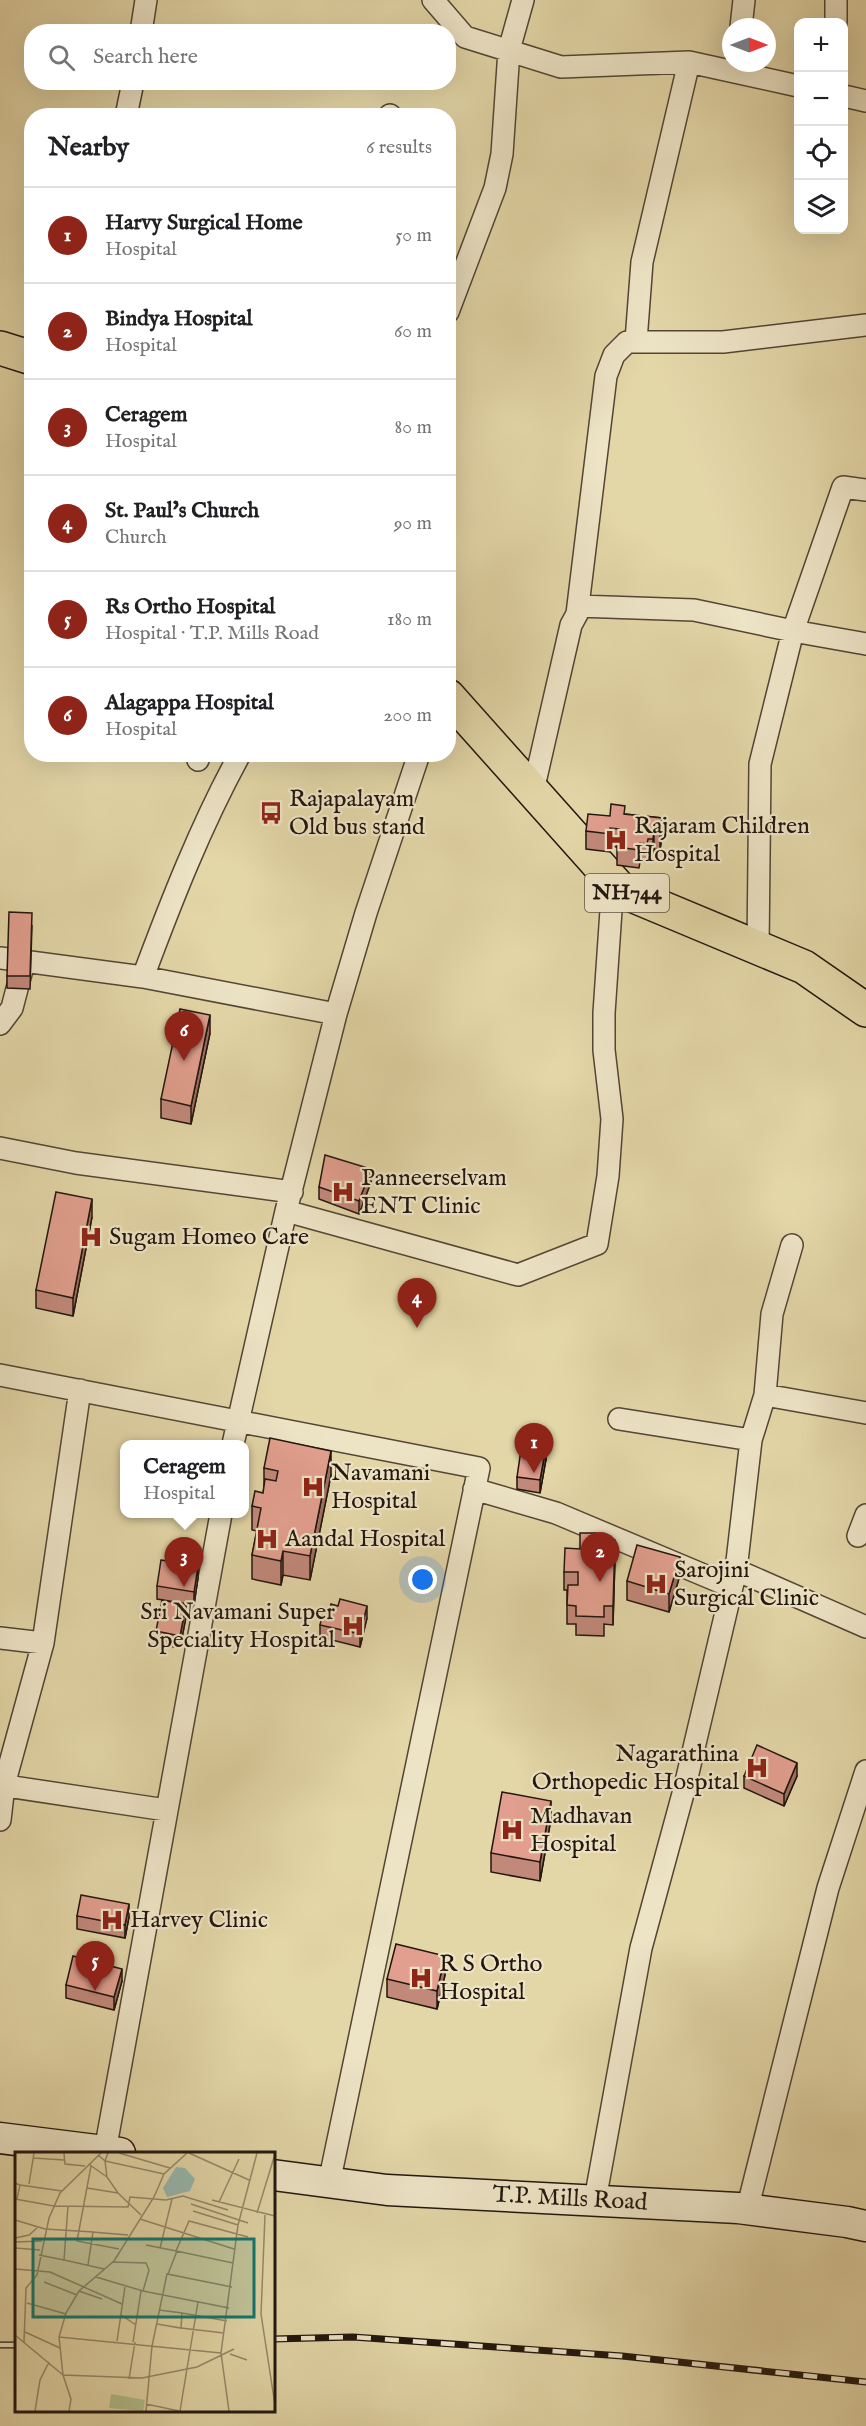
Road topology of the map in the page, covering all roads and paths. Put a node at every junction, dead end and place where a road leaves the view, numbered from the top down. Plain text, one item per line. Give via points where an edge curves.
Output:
1 (146, 0) edge
2 (433, 0) edge
3 (523, 0) edge
4 (744, 0) edge
5 (836, 0) edge
6 (742, 18) edge
7 (836, 18) edge
8 (142, 24) edge
9 (454, 24) edge
10 (456, 27) edge
11 (509, 50) junction
12 (690, 62) junction
13 (722, 66) edge
14 (751, 72) edge
15 (794, 85) edge
16 (131, 90) edge
17 (848, 97) edge
18 (866, 101) edge
19 (128, 108) edge
20 (456, 291) edge
21 (866, 325) edge
22 (636, 341) junction
23 (0, 348) edge
24 (24, 356) edge
25 (866, 490) edge
26 (578, 606) junction
27 (793, 632) junction
28 (866, 644) edge
29 (456, 705) edge
30 (236, 762) edge
31 (416, 762) edge
32 (533, 790) junction
33 (613, 881) junction
34 (758, 949) junction
35 (0, 958) edge
36 (24, 962) junction
37 (143, 977) junction
38 (866, 1010) edge
39 (336, 1014) junction
40 (0, 1024) edge
41 (0, 1148) edge
42 (289, 1202) junction
43 (792, 1245) dead end
44 (0, 1375) edge
45 (80, 1390) junction
46 (765, 1395) junction
47 (866, 1413) edge
48 (619, 1419) dead end
49 (238, 1420) junction
50 (234, 1440) edge
51 (751, 1440) junction
52 (474, 1489) junction
53 (866, 1515) edge
54 (219, 1518) edge
55 (858, 1536) dead end
56 (734, 1578) junction
57 (866, 1627) edge
58 (0, 1638) edge
59 (43, 1643) junction
60 (866, 1771) edge
61 (2, 1785) edge
62 (166, 1810) junction
63 (0, 1820) edge
64 (0, 2138) edge
65 (112, 2152) edge
66 (274, 2175) edge
67 (329, 2183) junction
68 (595, 2200) junction
69 (747, 2210) junction
70 (866, 2226) edge

1 - 8 street
2 - 9 street
3 - 11 street
4 - 6 street
5 - 7 street
10 - 11 street via 465,37
11 - 12 street via 561,67
11 - 20 street via 502,154 495,188
12 - 13 street
12 - 22 street via 642,262
14 - 15 street
16 - 19 street
17 - 18 street
21 - 22 street via 723,342
22 - 26 street via 627,342 614,355 606,376
23 - 24 highway
25 - 27 street via 843,488
26 - 27 street via 694,610
26 - 32 street
27 - 28 street
27 - 34 street via 760,764
29 - 32 highway, NH744
30 - 37 street via 164,920
31 - 39 street
32 - 33 highway, NH744
33 - 34 highway, NH744 via 622,891
33 - 42 street via 604,1013 612,1119 597,1244 518,1275
34 - 38 highway, NH744 via 804,968
35 - 36 street
36 - 37 street
36 - 40 street via 12,1008
37 - 39 street
39 - 42 street
41 - 42 street
42 - 49 street
43 - 46 street via 772,1314
44 - 45 street
45 - 49 street
45 - 59 street
46 - 47 street
46 - 51 street
48 - 51 street
49 - 50 street
49 - 52 street via 479,1468
51 - 56 street
52 - 56 street via 556,1513
52 - 67 street
53 - 55 street
54 - 62 street
56 - 57 street
56 - 68 street via 684,1790 641,1948
58 - 59 street
59 - 61 street
60 - 69 street via 828,1888
61 - 62 street
61 - 63 street
62 - 65 street
64 - 65 main road
66 - 67 main road, T.P. Mills Road
67 - 68 main road, T.P. Mills Road via 387,2190
68 - 69 main road, T.P. Mills Road
69 - 70 main road, T.P. Mills Road

